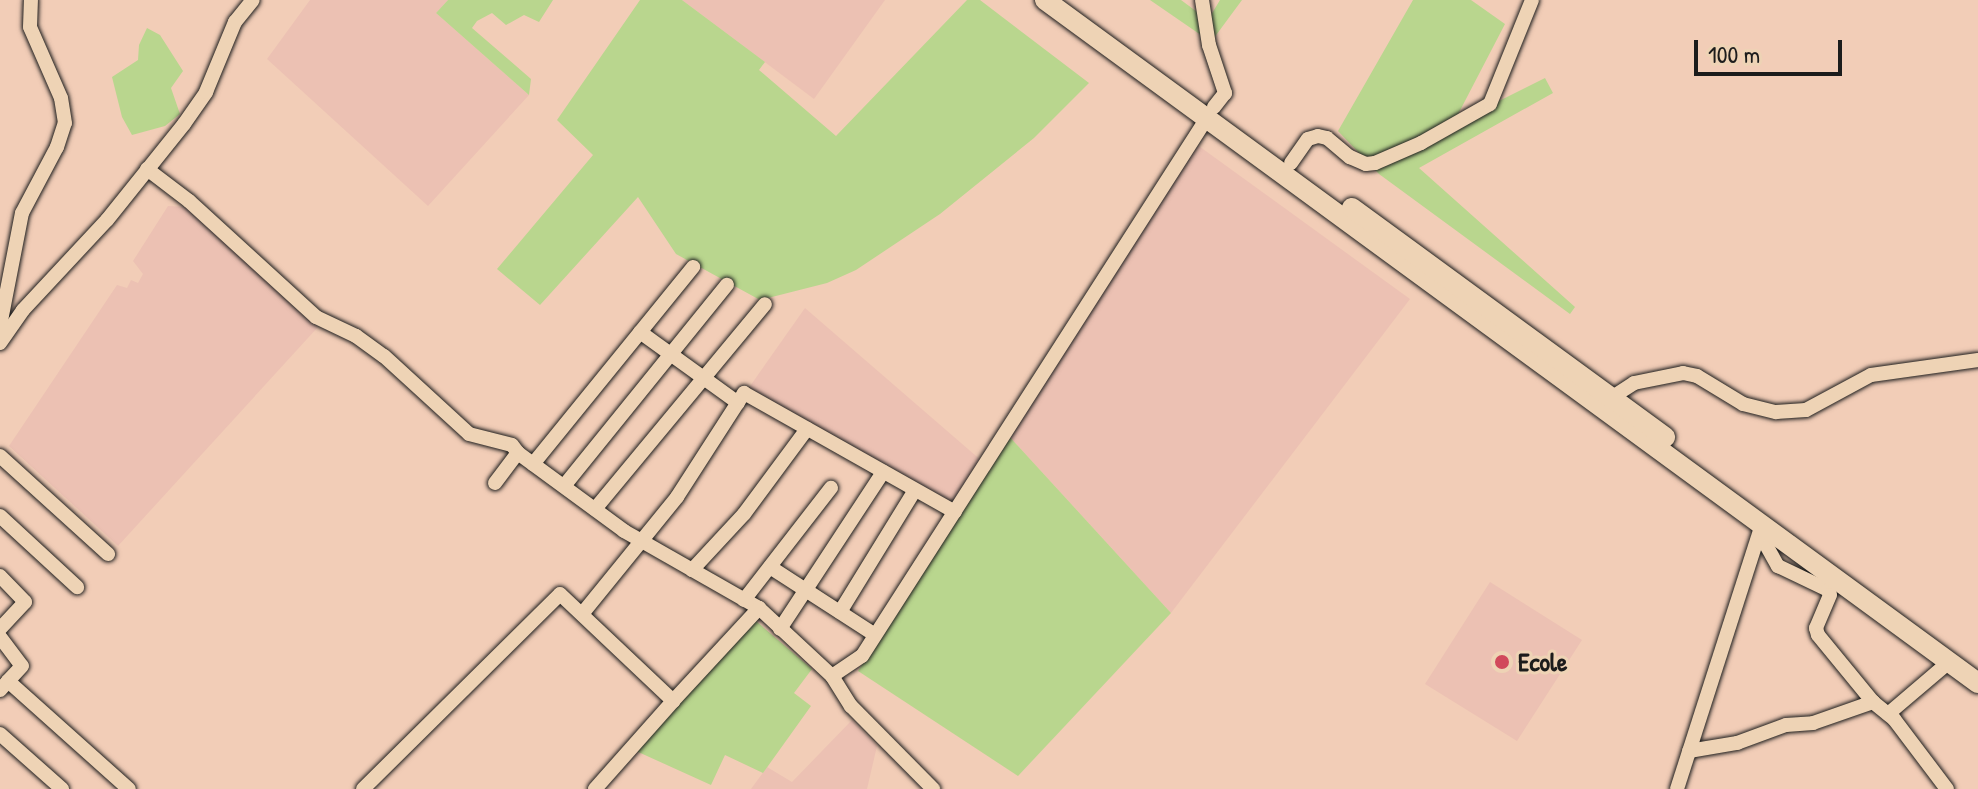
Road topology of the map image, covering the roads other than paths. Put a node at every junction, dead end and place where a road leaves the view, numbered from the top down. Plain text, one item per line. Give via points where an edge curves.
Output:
1 (31, 0) edge
2 (253, 0) edge
3 (1045, 0) edge
4 (1068, 0) edge
5 (1202, 0) edge
6 (1532, 0) edge
7 (1211, 113) junction
8 (1291, 163) junction
9 (147, 169) junction
10 (693, 267) dead end
11 (727, 285) dead end
12 (765, 304) dead end
13 (0, 326) edge
14 (640, 332) junction
15 (0, 343) edge
16 (671, 355) junction
17 (1978, 360) edge
18 (704, 378) junction
19 (1611, 398) junction
20 (738, 403) junction
21 (807, 429) junction
22 (518, 453) junction
23 (0, 456) edge
24 (533, 464) junction
25 (883, 472) junction
26 (495, 483) dead end
27 (564, 486) junction
28 (831, 488) dead end
29 (915, 490) junction
30 (595, 509) junction
31 (955, 512) junction
32 (0, 516) edge
33 (1760, 529) junction
34 (644, 542) junction
35 (108, 554) dead end
36 (770, 567) junction
37 (692, 570) junction
38 (0, 576) edge
39 (77, 587) dead end
40 (806, 590) junction
41 (744, 600) junction
42 (759, 608) junction
43 (840, 612) junction
44 (582, 614) junction
45 (0, 629) edge
46 (780, 629) junction
47 (875, 635) junction
48 (0, 637) edge
49 (1949, 662) junction
50 (1978, 667) edge
51 (832, 676) junction
52 (1978, 683) edge
53 (4, 685) edge
54 (673, 701) junction
55 (1873, 702) junction
56 (1888, 714) junction
57 (0, 734) edge
58 (1689, 751) junction
59 (62, 789) edge
60 (129, 789) edge
61 (363, 789) edge
62 (595, 789) edge
63 (933, 789) edge
64 (1677, 789) edge
65 (1947, 789) edge

1 - 13 street via 30,27 61,98 65,123 22,213
2 - 9 street via 235,22 206,92
3 - 7 highway
4 - 7 highway
5 - 7 street via 1209,45 1225,93
6 - 8 street via 1490,104 1375,163 1350,157 1318,136 1308,139
7 - 8 highway
7 - 31 street
7 - 33 highway
8 - 19 highway
9 - 15 street
9 - 22 street via 316,317 384,356 469,434 512,445
10 - 14 street
11 - 16 street
12 - 18 street
14 - 16 street
14 - 24 street
16 - 18 street
16 - 27 street
17 - 19 street via 1871,375 1806,410 1776,412 1743,404 1683,373 1634,383
18 - 20 street
18 - 30 street
19 - 50 highway
20 - 21 street via 744,393
20 - 34 street
21 - 25 street
21 - 37 street via 744,514
22 - 24 street
22 - 26 street
23 - 35 street
24 - 27 street
25 - 29 street
25 - 40 street
27 - 30 street
28 - 36 street
29 - 31 street
29 - 43 street
30 - 34 street
31 - 47 street
32 - 39 street
33 - 49 highway
33 - 55 street via 1778,566 1828,590 1818,635
33 - 58 street
34 - 37 street
34 - 44 street
36 - 40 street
36 - 41 street
37 - 41 street
38 - 45 street via 25,602
40 - 43 street
40 - 46 street
41 - 42 street
42 - 46 street
42 - 54 street
43 - 47 street
44 - 54 street
44 - 61 street via 560,594
46 - 51 street
47 - 51 street via 862,656
48 - 53 street via 22,666
49 - 52 highway
49 - 56 street
51 - 63 street via 851,706
53 - 60 street
54 - 62 street
55 - 56 street
55 - 58 street via 1813,723
56 - 65 street
57 - 59 street
58 - 64 street

